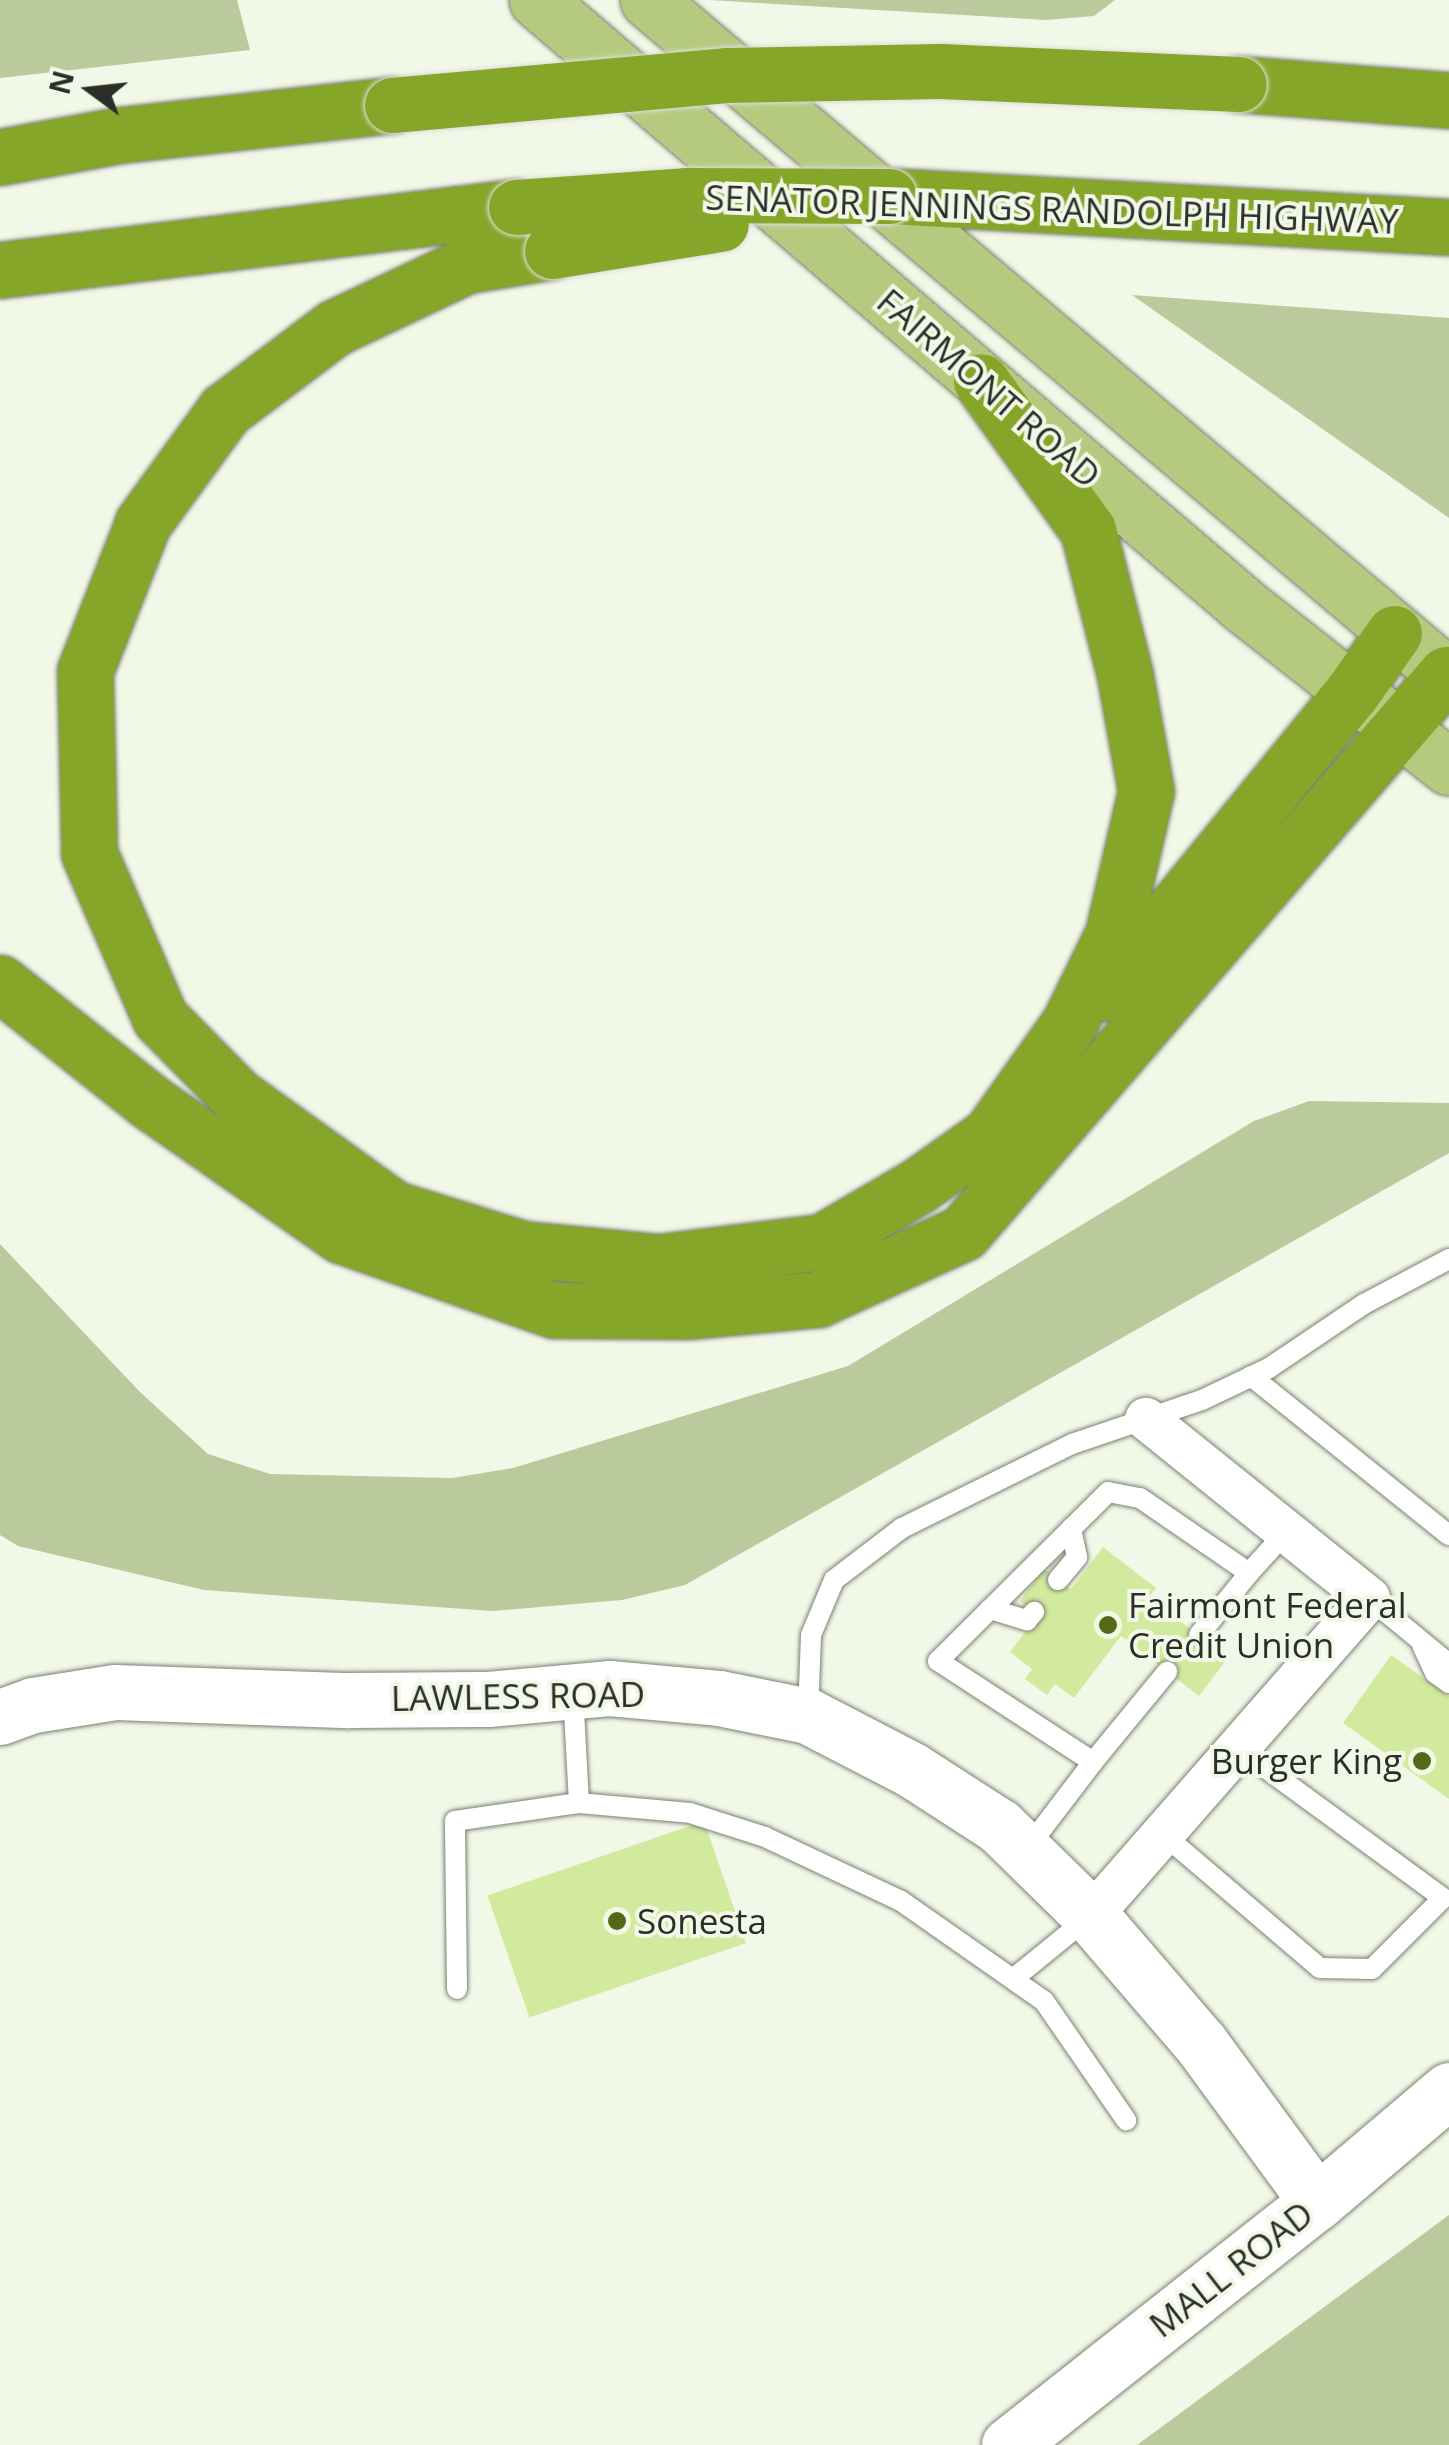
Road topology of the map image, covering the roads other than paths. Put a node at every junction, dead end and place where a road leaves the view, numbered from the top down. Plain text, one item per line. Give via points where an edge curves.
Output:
1 (537, 0) edge
2 (648, 0) edge
3 (1449, 100) edge
4 (0, 157) edge
5 (889, 196) junction
6 (1423, 224) edge
7 (0, 270) edge
8 (980, 381) junction
9 (1394, 633) junction
10 (1448, 676) edge
11 (1353, 691) junction
12 (1398, 730) junction
13 (1449, 767) edge
14 (0, 983) edge
15 (990, 1135) junction
16 (1449, 1259) edge
17 (1252, 1376) junction
18 (1146, 1420) junction
19 (1070, 1529) junction
20 (1286, 1532) junction
21 (1449, 1535) edge
22 (1250, 1574) junction
23 (1058, 1580) dead end
24 (1369, 1598) junction
25 (990, 1609) junction
26 (1034, 1612) dead end
27 (1199, 1635) dead end
28 (1420, 1640) junction
29 (1449, 1664) edge
30 (1167, 1672) dead end
31 (1449, 1683) edge
32 (572, 1691) junction
33 (808, 1716) junction
34 (0, 1717) edge
35 (1238, 1748) junction
36 (1093, 1762) junction
37 (579, 1803) junction
38 (1163, 1834) junction
39 (1025, 1851) junction
40 (1446, 1895) edge
41 (1091, 1916) junction
42 (1013, 1979) junction
43 (457, 1988) dead end
44 (1449, 2090) edge
45 (1126, 2120) dead end
46 (1317, 2202) junction
47 (1009, 2445) edge

1 - 8 main road, FAIRMONT ROAD
2 - 9 main road
3 - 4 highway, bridge via 940,72 726,75 120,135
5 - 6 highway, SENATOR JENNINGS RANDOLPH HIGHWAY
5 - 7 highway, SENATOR JENNINGS RANDOLPH HIGHWAY, bridge via 686,195 516,206
5 - 15 highway, bridge via 467,265 334,328 225,410 142,522 85,670 88,852 160,1018 238,1097 394,1209 524,1250 659,1262 822,1242
8 - 11 main road, FAIRMONT ROAD
8 - 15 highway via 1088,530 1146,792 1113,934 1069,1024
9 - 10 main road
9 - 11 highway
10 - 12 highway
11 - 12 main road, FAIRMONT ROAD
11 - 15 highway
12 - 13 main road, FAIRMONT ROAD
12 - 14 highway via 964,1233 818,1299 687,1311 554,1310 341,1235 150,1102
16 - 17 lane
17 - 18 lane
17 - 21 lane
18 - 20 street
18 - 33 lane via 1072,1444 902,1528 834,1580 812,1634
19 - 22 lane via 1108,1492 1140,1498
19 - 23 lane via 1077,1557
19 - 25 lane
20 - 22 lane
20 - 24 street
22 - 27 lane
24 - 28 lane
24 - 35 street
25 - 26 lane via 1026,1620
25 - 36 lane via 938,1661
28 - 29 lane
28 - 31 lane via 1435,1673
30 - 36 lane
32 - 33 street, LAWLESS ROAD via 719,1698
32 - 34 street, LAWLESS ROAD via 349,1700 115,1692
32 - 37 lane
33 - 39 street, LAWLESS ROAD via 912,1770 1000,1826
35 - 38 street
35 - 40 lane
36 - 39 lane
37 - 42 lane via 690,1812 765,1836 901,1901
37 - 43 lane via 455,1821
38 - 40 lane via 1320,1968 1372,1969
38 - 41 street
39 - 41 street, LAWLESS ROAD
41 - 42 lane
41 - 46 street, LAWLESS ROAD via 1201,2044
42 - 45 lane via 1044,2001
44 - 46 street, MALL ROAD
46 - 47 street, MALL ROAD

